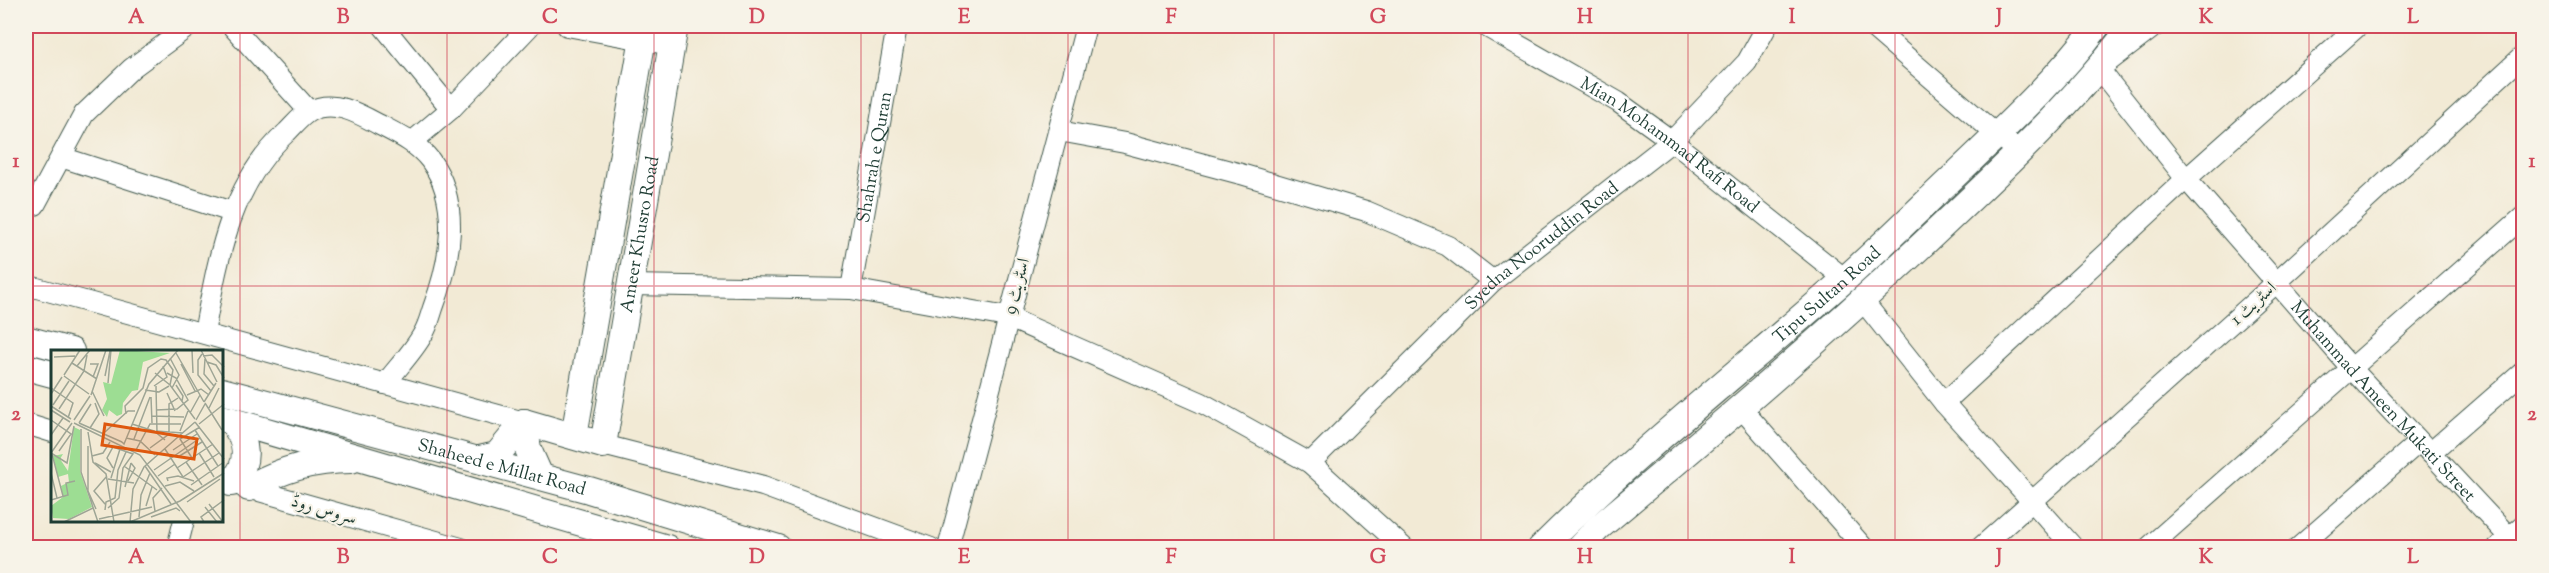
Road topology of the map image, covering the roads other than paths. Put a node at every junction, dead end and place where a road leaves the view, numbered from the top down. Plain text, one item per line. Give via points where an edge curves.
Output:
1 (189, 26) edge
2 (232, 26) edge
3 (383, 26) edge
4 (530, 26) edge
5 (567, 26) edge
6 (897, 26) edge
7 (1086, 26) edge
8 (1485, 26) edge
9 (1767, 26) edge
10 (1871, 26) edge
11 (2097, 26) edge
12 (2132, 26) edge
13 (2156, 26) edge
14 (2358, 26) edge
15 (644, 33) edge
16 (673, 35) edge
17 (2075, 55) junction
18 (2523, 55) edge
19 (2099, 69) junction
20 (451, 109) junction
21 (309, 111) junction
22 (1059, 131) junction
23 (1997, 135) junction
24 (1672, 141) junction
25 (412, 142) junction
26 (2021, 152) junction
27 (61, 157) junction
28 (2186, 179) junction
29 (35, 205) dead end
30 (232, 212) junction
31 (2523, 216) edge
32 (1845, 279) junction
33 (1493, 281) junction
34 (2277, 282) junction
35 (26, 285) edge
36 (629, 285) junction
37 (851, 289) junction
38 (1863, 301) junction
39 (1007, 318) junction
40 (204, 333) junction
41 (26, 339) edge
42 (67, 350) edge
43 (26, 367) edge
44 (2352, 369) junction
45 (2523, 371) edge
46 (51, 375) edge
47 (1721, 382) junction
48 (385, 384) junction
49 (224, 392) edge
50 (1944, 403) junction
51 (1741, 408) junction
52 (226, 419) edge
53 (524, 422) junction
54 (26, 424) edge
55 (51, 432) edge
56 (574, 436) junction
57 (603, 445) junction
58 (2425, 448) junction
59 (370, 459) junction
60 (480, 459) junction
61 (1310, 463) junction
62 (540, 476) junction
63 (234, 484) edge
64 (2030, 501) junction
65 (654, 510) junction
66 (184, 522) edge
67 (2523, 524) edge
68 (2503, 542) edge
69 (177, 548) edge
70 (461, 548) edge
71 (667, 548) edge
72 (737, 548) edge
73 (778, 548) edge
74 (932, 548) edge
75 (948, 548) edge
76 (1404, 548) edge
77 (1541, 548) edge
78 (1579, 548) edge
79 (1864, 548) edge
80 (1980, 548) edge
81 (2074, 548) edge
82 (2148, 548) edge
83 (2298, 548) edge

1 - 27 street via 132,68 84,114
2 - 21 street
3 - 20 street
4 - 20 street
5 - 15 street
6 - 37 street, Shahrah e Quran
7 - 22 street, اسٹریٹ 9
8 - 24 street, Mian Mohammad Rafi Road via 1618,102
9 - 24 street, Syedna Nooruddin Road via 1747,62
10 - 23 street
11 - 17 main road, Tipu Sultan Road
12 - 19 main road, Tipu Sultan Road
13 - 19 street
14 - 28 street
15 - 16 street
15 - 56 main road, Ameer Khusro Road
16 - 36 main road, Ameer Khusro Road
17 - 19 main road
17 - 23 main road, Tipu Sultan Road
18 - 34 street, اسٹریٹ 1
19 - 26 main road, Tipu Sultan Road
19 - 28 street, Muhammad Ameen Mukati Street
20 - 25 street
21 - 25 street via 339,106
21 - 30 street via 269,148
22 - 33 street via 1125,143 1366,212 1448,246
22 - 39 street, اسٹریٹ 9
23 - 26 street
23 - 32 main road, Tipu Sultan Road
24 - 32 street, Mian Mohammad Rafi Road
24 - 33 street, Syedna Nooruddin Road
25 - 48 street via 439,175 451,229 444,280 423,334
26 - 38 main road, Tipu Sultan Road
27 - 29 street
27 - 30 street
28 - 34 street, Muhammad Ameen Mukati Street
28 - 50 street
30 - 40 street
31 - 44 street
32 - 47 main road, Tipu Sultan Road
33 - 61 street, Syedna Nooruddin Road
34 - 44 street, Muhammad Ameen Mukati Street
34 - 64 street, اسٹریٹ 1
35 - 40 street
36 - 37 street
36 - 57 main road, Ameer Khusro Road
37 - 39 street
38 - 50 street
38 - 51 main road, Tipu Sultan Road
39 - 61 street via 1202,403
39 - 75 street, اسٹریٹ 9
40 - 48 street
41 - 42 main road
43 - 46 main road
44 - 58 street, Muhammad Ameen Mukati Street
44 - 82 street
45 - 58 street
47 - 51 main road
47 - 77 main road, Tipu Sultan Road
48 - 53 street
49 - 60 main road, Shaheed e Millat Road
50 - 64 street
51 - 78 main road, Tipu Sultan Road
51 - 79 street
52 - 59 main road, Shaheed e Millat Road
52 - 63 main road via 239,430 244,451 241,474
53 - 56 main road
53 - 60 main road via 497,455
53 - 62 main road via 528,449
54 - 55 street
56 - 57 main road
57 - 74 street via 763,486
58 - 68 street, Muhammad Ameen Mukati Street
58 - 83 street
59 - 63 main road via 292,467
59 - 71 main road, Shaheed e Millat Road
60 - 62 main road, Shaheed e Millat Road
61 - 76 street
62 - 65 main road, Shaheed e Millat Road
63 - 70 street, سروس روڈ
64 - 80 street, اسٹریٹ 1
64 - 81 street
65 - 72 main road via 670,523
65 - 73 main road, Shaheed e Millat Road
66 - 69 street
67 - 68 street

